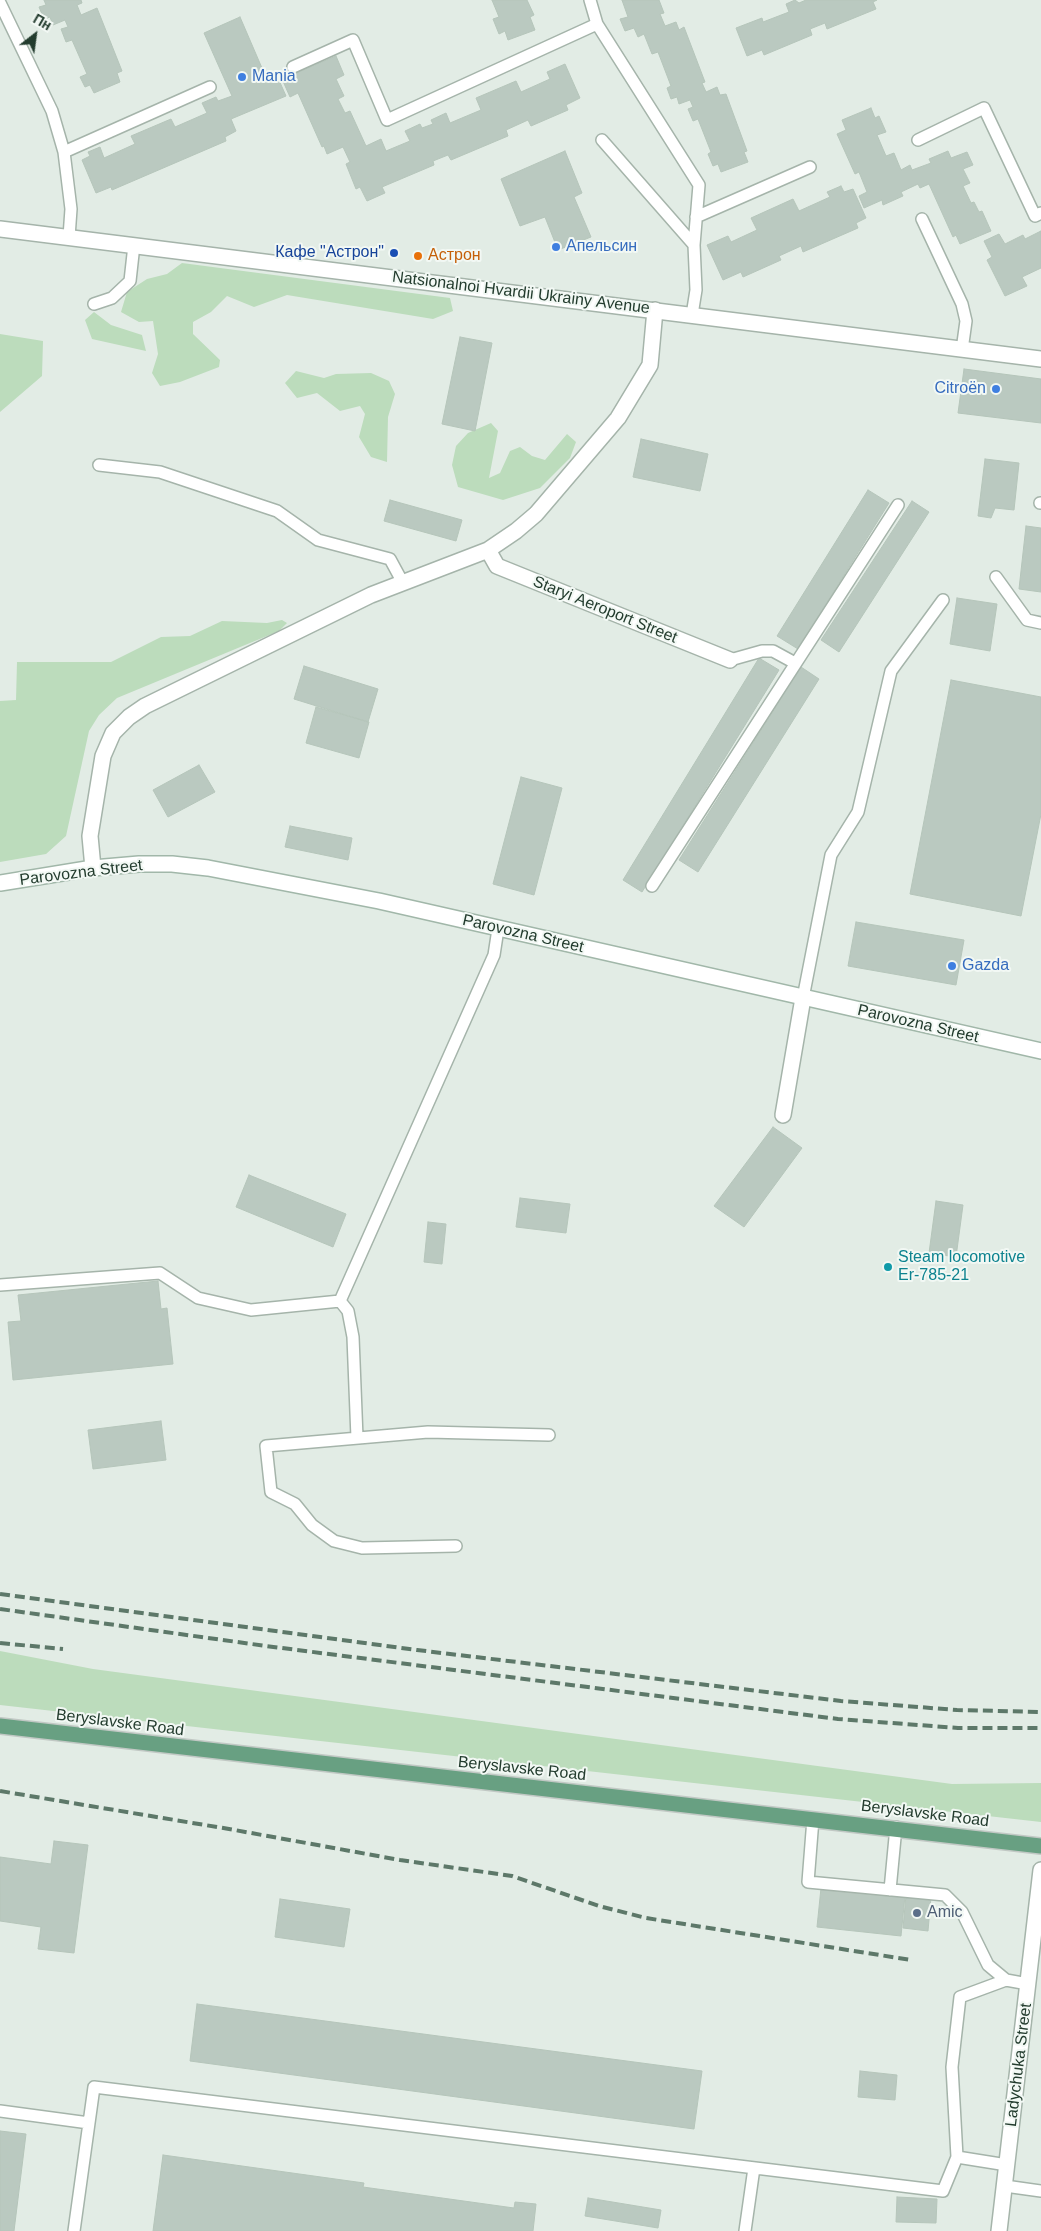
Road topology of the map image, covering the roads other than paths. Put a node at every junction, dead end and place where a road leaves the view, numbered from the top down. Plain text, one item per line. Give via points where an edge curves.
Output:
1 (590, 0) edge
2 (0, 3) edge
3 (597, 24) junction
4 (293, 67) dead end
5 (210, 87) dead end
6 (602, 140) dead end
7 (918, 140) dead end
8 (64, 152) junction
9 (810, 167) dead end
10 (1041, 214) edge
11 (696, 217) junction
12 (922, 219) dead end
13 (0, 228) edge
14 (69, 237) junction
15 (134, 245) junction
16 (694, 246) junction
17 (94, 304) dead end
18 (655, 310) junction
19 (692, 315) junction
20 (962, 350) junction
21 (1041, 359) edge
22 (99, 465) dead end
23 (898, 505) dead end
24 (488, 550) junction
25 (996, 577) dead end
26 (403, 583) junction
27 (943, 600) dead end
28 (1041, 622) edge
29 (730, 660) joint
30 (795, 663) junction
31 (93, 868) junction
32 (0, 883) edge
33 (652, 886) dead end
34 (498, 929) junction
35 (803, 998) junction
36 (1041, 1052) edge
37 (783, 1115) dead end
38 (0, 1285) edge
39 (340, 1301) junction
40 (549, 1435) dead end
41 (357, 1438) junction
42 (456, 1546) dead end
43 (0, 1726) edge
44 (813, 1819) junction
45 (896, 1828) junction
46 (1041, 1846) edge
47 (1041, 1870) edge
48 (890, 1890) junction
49 (1006, 1980) junction
50 (1028, 1984) junction
51 (0, 2111) edge
52 (89, 2123) junction
53 (957, 2157) junction
54 (1007, 2165) junction
55 (754, 2168) junction
56 (1005, 2186) junction
57 (1041, 2191) edge
58 (74, 2231) edge
59 (745, 2231) edge
60 (999, 2231) edge

1 - 3 lane
2 - 8 lane via 52,110
3 - 4 lane via 387,120 353,40
3 - 11 lane via 699,185
5 - 8 lane
6 - 16 lane
7 - 10 lane via 984,108 1035,216
8 - 14 lane via 71,209
9 - 11 lane
11 - 16 lane
12 - 20 lane via 962,304 966,321
13 - 14 street, Natsionalnoi Hvardii Ukrainy Avenue
14 - 15 street, Natsionalnoi Hvardii Ukrainy Avenue
15 - 17 lane via 130,281 112,298
15 - 18 street, Natsionalnoi Hvardii Ukrainy Avenue
16 - 19 lane via 696,290
18 - 19 street, Natsionalnoi Hvardii Ukrainy Avenue
18 - 24 street via 650,366 618,418 536,514
19 - 20 street, Natsionalnoi Hvardii Ukrainy Avenue
20 - 21 street, Natsionalnoi Hvardii Ukrainy Avenue
22 - 26 lane via 160,472 276,511 318,540 390,559
23 - 30 lane
24 - 26 street
24 - 29 street, Staryi Aeroport Street via 497,566
25 - 28 lane via 1027,620
26 - 31 street via 371,595 128,717 113,733 103,756 90,836
27 - 35 lane via 891,671 858,812 831,855
29 - 30 lane via 773,651
30 - 33 lane
31 - 32 street, Parovozna Street
31 - 34 street, Parovozna Street via 172,864 208,868 379,901
34 - 35 street, Parovozna Street
34 - 39 lane via 494,955
35 - 36 street, Parovozna Street
35 - 37 street
38 - 39 lane via 160,1273 198,1298 251,1310
39 - 41 lane via 348,1311 354,1345
40 - 41 lane via 428,1432
41 - 42 lane via 266,1446 271,1492 295,1504 312,1525 334,1541 362,1548
43 - 44 main road, Beryslavske Road
44 - 45 main road, Beryslavske Road
44 - 48 lane via 808,1882
45 - 46 main road, Beryslavske Road
45 - 48 lane
47 - 50 street, Ladychuka Street
48 - 49 lane via 945,1895 962,1912 988,1965
49 - 50 lane
49 - 53 lane via 960,1997 952,2067
50 - 54 street, Ladychuka Street
51 - 52 lane
52 - 55 lane via 94,2087
52 - 58 lane
53 - 54 lane
53 - 55 lane via 943,2191
54 - 56 street, Ladychuka Street
55 - 59 lane
56 - 57 lane
56 - 60 street, Ladychuka Street

